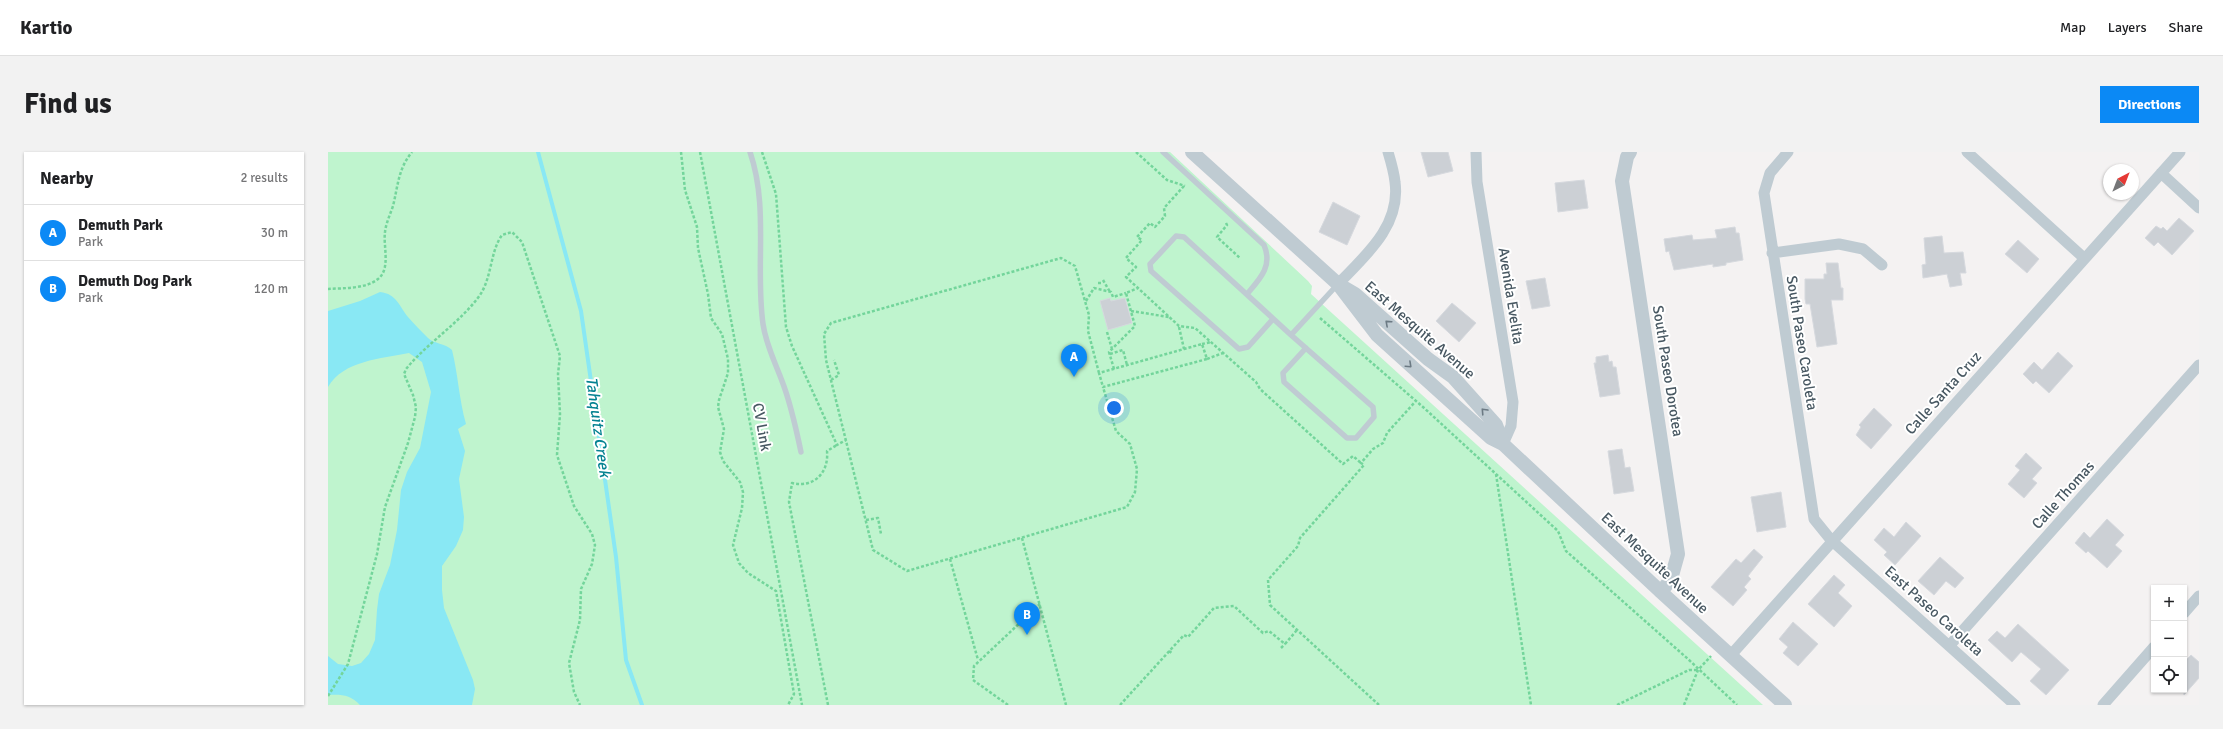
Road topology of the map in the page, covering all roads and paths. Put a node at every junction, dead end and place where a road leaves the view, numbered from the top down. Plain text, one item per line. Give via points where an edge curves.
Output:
1 (412, 152) edge
2 (682, 152) edge
3 (700, 152) edge
4 (750, 152) edge
5 (762, 152) edge
6 (1136, 152) edge
7 (1163, 152) edge
8 (1192, 152) edge
9 (1388, 152) edge
10 (1476, 152) edge
11 (1630, 152) edge
12 (1788, 152) edge
13 (1966, 152) edge
14 (2173, 154) edge
15 (2161, 173) junction
16 (1190, 191) dead end
17 (2199, 208) edge
18 (1222, 220) dead end
19 (1772, 254) junction
20 (1240, 258) dead end
21 (2084, 258) junction
22 (1882, 265) dead end
23 (1098, 283) dead end
24 (1338, 284) junction
25 (328, 288) edge
26 (1138, 288) dead end
27 (1111, 292) junction
28 (1126, 293) junction
29 (1247, 294) junction
30 (1086, 301) junction
31 (1130, 311) junction
32 (1169, 317) dead end
33 (1273, 319) junction
34 (1317, 321) dead end
35 (1179, 326) dead end
36 (1107, 332) dead end
37 (1291, 335) junction
38 (1211, 342) dead end
39 (1202, 344) junction
40 (1306, 348) junction
41 (1112, 349) junction
42 (1184, 349) junction
43 (1223, 352) dead end
44 (1110, 354) junction
45 (1207, 359) junction
46 (834, 360) dead end
47 (1127, 365) junction
48 (2199, 365) edge
49 (1114, 369) junction
50 (1099, 373) junction
51 (831, 380) junction
52 (1103, 387) junction
53 (1415, 402) junction
54 (846, 440) junction
55 (1504, 444) junction
56 (837, 445) junction
57 (801, 452) dead end
58 (1496, 474) junction
59 (866, 520) junction
60 (881, 534) dead end
61 (1022, 538) junction
62 (1831, 540) junction
63 (950, 559) junction
64 (1661, 592) junction
65 (2199, 596) edge
66 (1040, 604) junction
67 (2187, 610) edge
68 (1297, 630) junction
69 (1285, 644) junction
70 (1950, 645) junction
71 (1281, 648) dead end
72 (2151, 650) edge
73 (1169, 651) junction
74 (1173, 654) dead end
75 (1713, 654) dead end
76 (1731, 655) junction
77 (978, 660) junction
78 (1698, 670) junction
79 (328, 696) edge
80 (580, 705) edge
81 (788, 705) edge
82 (802, 705) edge
83 (828, 705) edge
84 (1008, 705) edge
85 (1066, 705) edge
86 (1120, 705) edge
87 (1380, 705) edge
88 (1531, 705) edge
89 (1617, 705) edge
90 (1684, 705) edge
91 (1737, 705) edge
92 (1785, 705) edge
93 (2015, 705) edge
94 (2103, 705) edge

1 - 25 path via 398,176 393,207 387,222 384,272 379,279 371,283 351,288
2 - 81 path via 685,190 696,227 711,318 722,334 728,359 728,373 718,408 724,429 720,452 723,461 740,482 743,492 733,546 739,563 748,573 776,592 794,694
3 - 82 path, CV Link
4 - 57 lane via 759,194 763,324 770,353 794,416
5 - 56 path via 776,194 786,326 792,346
6 - 16 path via 1167,180
7 - 29 lane via 1264,245 1268,258 1265,272
8 - 24 street, East Mesquite Avenue
9 - 24 street via 1395,183 1395,204 1391,218 1384,234
10 - 55 street, Avenida Evelita via 1477,182 1513,402 1510,426
11 - 64 street, South Paseo Dorotea via 1622,181 1678,554 1671,579
12 - 19 street, South Paseo Caroleta via 1770,173 1764,193
13 - 21 street
14 - 15 street, Calle Santa Cruz
15 - 17 street
15 - 21 street, Calle Santa Cruz
18 - 20 path via 1228,225 1217,237
19 - 22 street via 1840,244 1863,249
19 - 62 street, South Paseo Caroleta via 1814,519
21 - 62 street, Calle Santa Cruz
23 - 27 path via 1103,282
24 - 37 lane
24 -> 55 street, East Mesquite Avenue via 1377,335 1491,438
55 -> 24 street, East Mesquite Avenue via 1496,425 1453,377 1355,294
26 - 28 path
27 - 28 path via 1113,297
27 - 30 path via 1094,288
28 - 31 path
29 - 33 lane
29 - 33 lane via 1184,237 1176,236 1150,264 1151,271 1239,349 1248,347
30 - 50 path via 1088,331
30 - 51 path via 1075,266 1061,258 830,323 824,334
31 - 32 path
31 - 41 path via 1136,326
33 - 37 lane
34 - 53 path via 1321,316
35 - 42 path
36 - 41 path
37 - 40 lane
38 - 39 path
39 - 42 path
39 - 45 path
40 - 40 lane via 1373,407 1374,417 1356,438 1346,438 1284,382 1283,373
41 - 44 path
42 - 47 path
43 - 45 path
44 - 47 path via 1123,350
44 - 49 path
45 - 52 path
46 - 51 path via 838,375
47 - 49 path
48 - 70 street, Calle Thomas
49 - 50 path
50 - 52 path
51 - 54 path
52 - 61 path via 1116,431 1130,444 1137,469 1135,492 1127,507
53 - 58 path
53 - 68 path via 1387,433 1383,443 1373,449 1362,463 1364,465 1300,538 1298,546 1268,580 1270,605
54 - 56 path
54 - 59 path
55 - 64 street, East Mesquite Avenue
56 - 83 path via 827,451 826,470 820,477 810,483 792,483 789,502
58 - 78 path via 1558,531 1566,551
58 - 88 path
59 - 60 path via 878,518
59 - 63 path via 874,550 907,571
61 - 63 path
61 - 66 path
62 - 70 street, East Paseo Caroleta
62 - 76 street, Calle Santa Cruz
63 - 77 path
64 - 76 street, East Mesquite Avenue
65 - 67 street
66 - 77 path
66 - 85 path
68 - 69 path
68 - 87 path
69 - 71 path
69 - 73 path via 1269,631 1263,633 1234,606 1214,608 1188,638 1184,634
70 - 93 street, East Paseo Caroleta
72 - 94 street
73 - 74 path
73 - 86 path
75 - 78 path
76 - 92 street, East Mesquite Avenue
77 - 84 path via 974,666 973,680
78 - 89 path via 1689,670
78 - 90 path
78 - 91 path
79 - 80 path via 348,664 377,554 384,507 415,416 413,395 404,374 412,362 480,294 499,240 502,235 512,232 522,242 560,356 557,455 574,506 592,534 595,545 592,564 581,589 580,620 569,663 574,692

